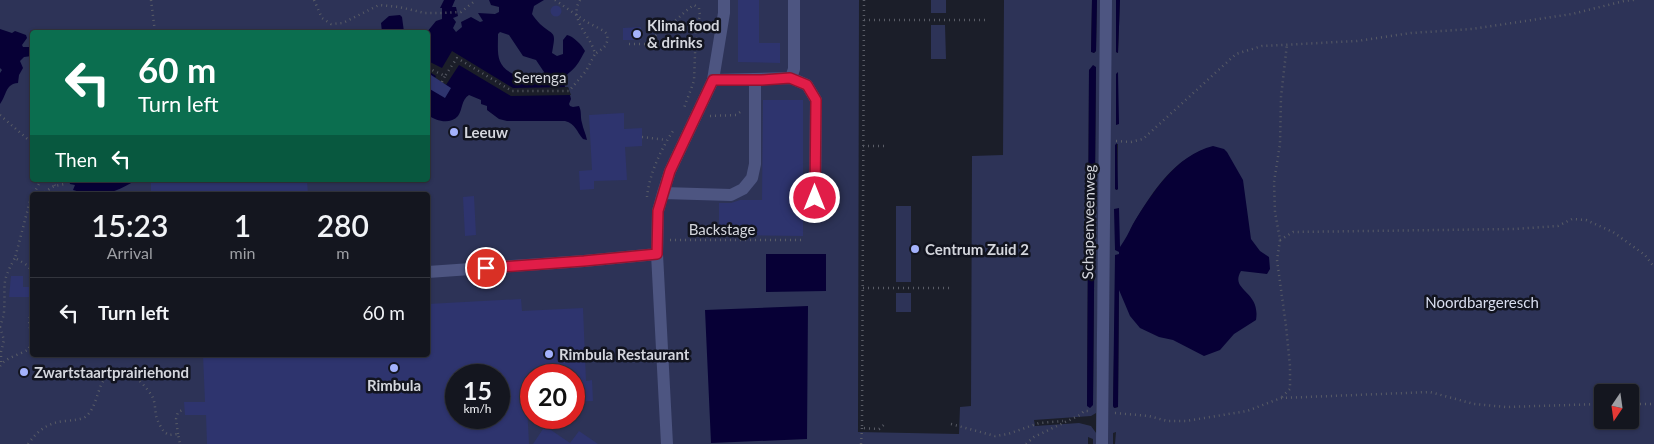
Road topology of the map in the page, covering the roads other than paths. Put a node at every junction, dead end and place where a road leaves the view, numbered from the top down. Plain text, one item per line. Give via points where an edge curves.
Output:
1 (724, 0) edge
2 (794, 0) edge
3 (1106, 0) edge
4 (790, 78) junction
5 (713, 80) junction
6 (756, 80) junction
7 (663, 193) junction
8 (815, 198) dead end
9 (657, 254) junction
10 (430, 272) edge
11 (667, 444) edge
12 (1102, 444) edge

1 - 5 street
2 - 4 street via 794,68
3 - 12 street, Schapenveenweg
4 - 6 street
4 - 8 street via 807,85 816,100
5 - 6 street
5 - 7 street via 670,171
6 - 7 street via 755,164 752,178 743,189 731,195
7 - 9 street via 658,211
9 - 10 street
9 - 11 street

